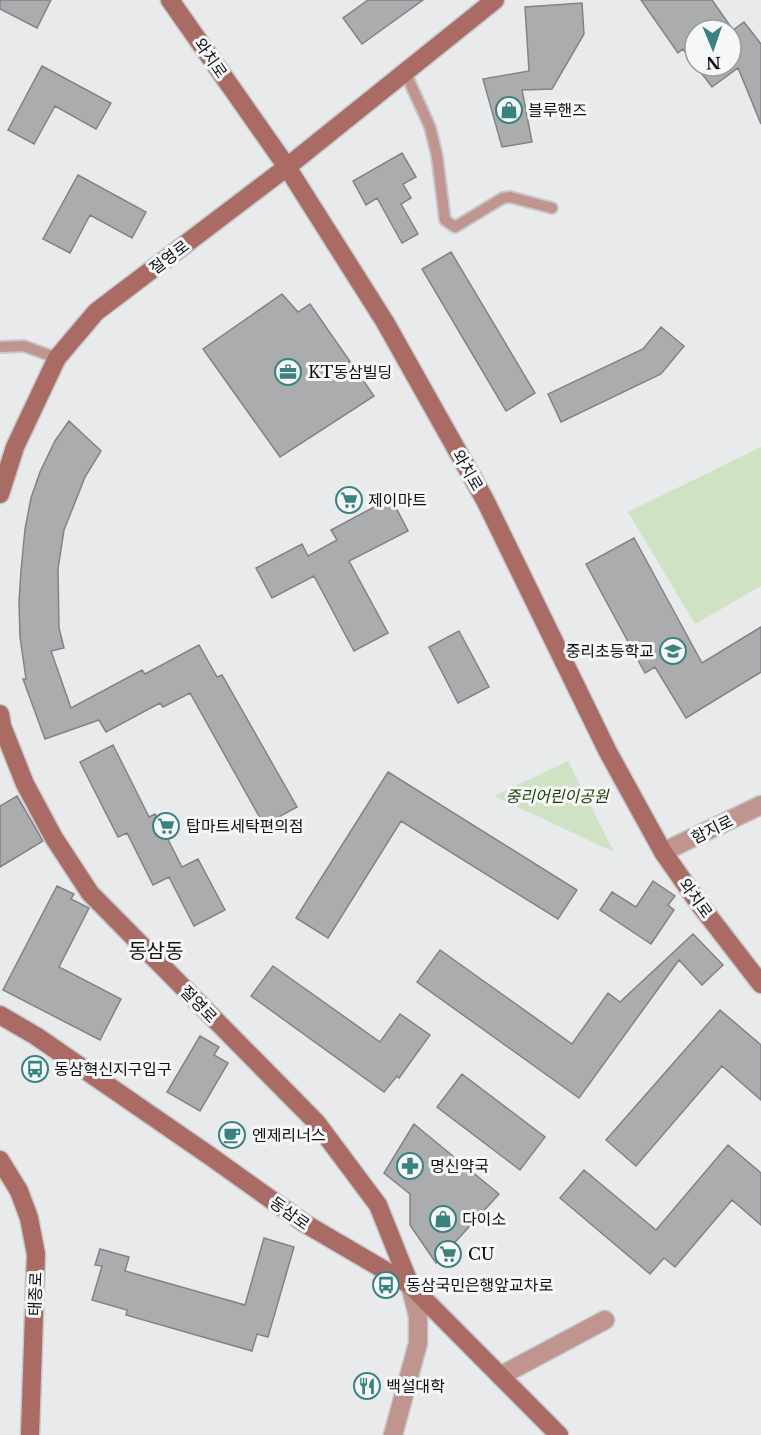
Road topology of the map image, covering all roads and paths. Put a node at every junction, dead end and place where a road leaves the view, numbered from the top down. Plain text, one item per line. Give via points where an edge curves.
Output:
1 (170, 0) edge
2 (495, 0) edge
3 (405, 72) junction
4 (287, 167) junction
5 (552, 208) dead end
6 (0, 347) edge
7 (57, 358) junction
8 (0, 494) edge
9 (0, 714) edge
10 (761, 806) edge
11 (663, 852) junction
12 (761, 984) edge
13 (0, 1015) edge
14 (0, 1160) edge
15 (410, 1285) junction
16 (606, 1320) dead end
17 (500, 1376) junction
18 (30, 1435) edge
19 (393, 1435) edge
20 (558, 1435) edge

1 - 4 main road, 와치로
2 - 3 main road, 절영로
3 - 4 main road, 절영로
3 - 5 lane via 430,127 445,220 455,227 510,197
4 - 7 main road, 절영로 via 96,312
4 - 11 main road, 와치로 via 385,322 486,500 608,752
6 - 7 lane via 24,346
7 - 8 main road, 절영로 via 15,447
9 - 15 main road, 절영로 via 25,784 90,893 316,1122 378,1205
10 - 11 street, 함지로
11 - 12 main road, 와치로
13 - 15 main road, 동삼로 via 304,1223
14 - 18 main road, 태종로 via 19,1191 36,1254
15 - 17 main road, 동삼로
15 - 19 street via 418,1316 418,1343
16 - 17 street
17 - 20 main road, 동삼로

